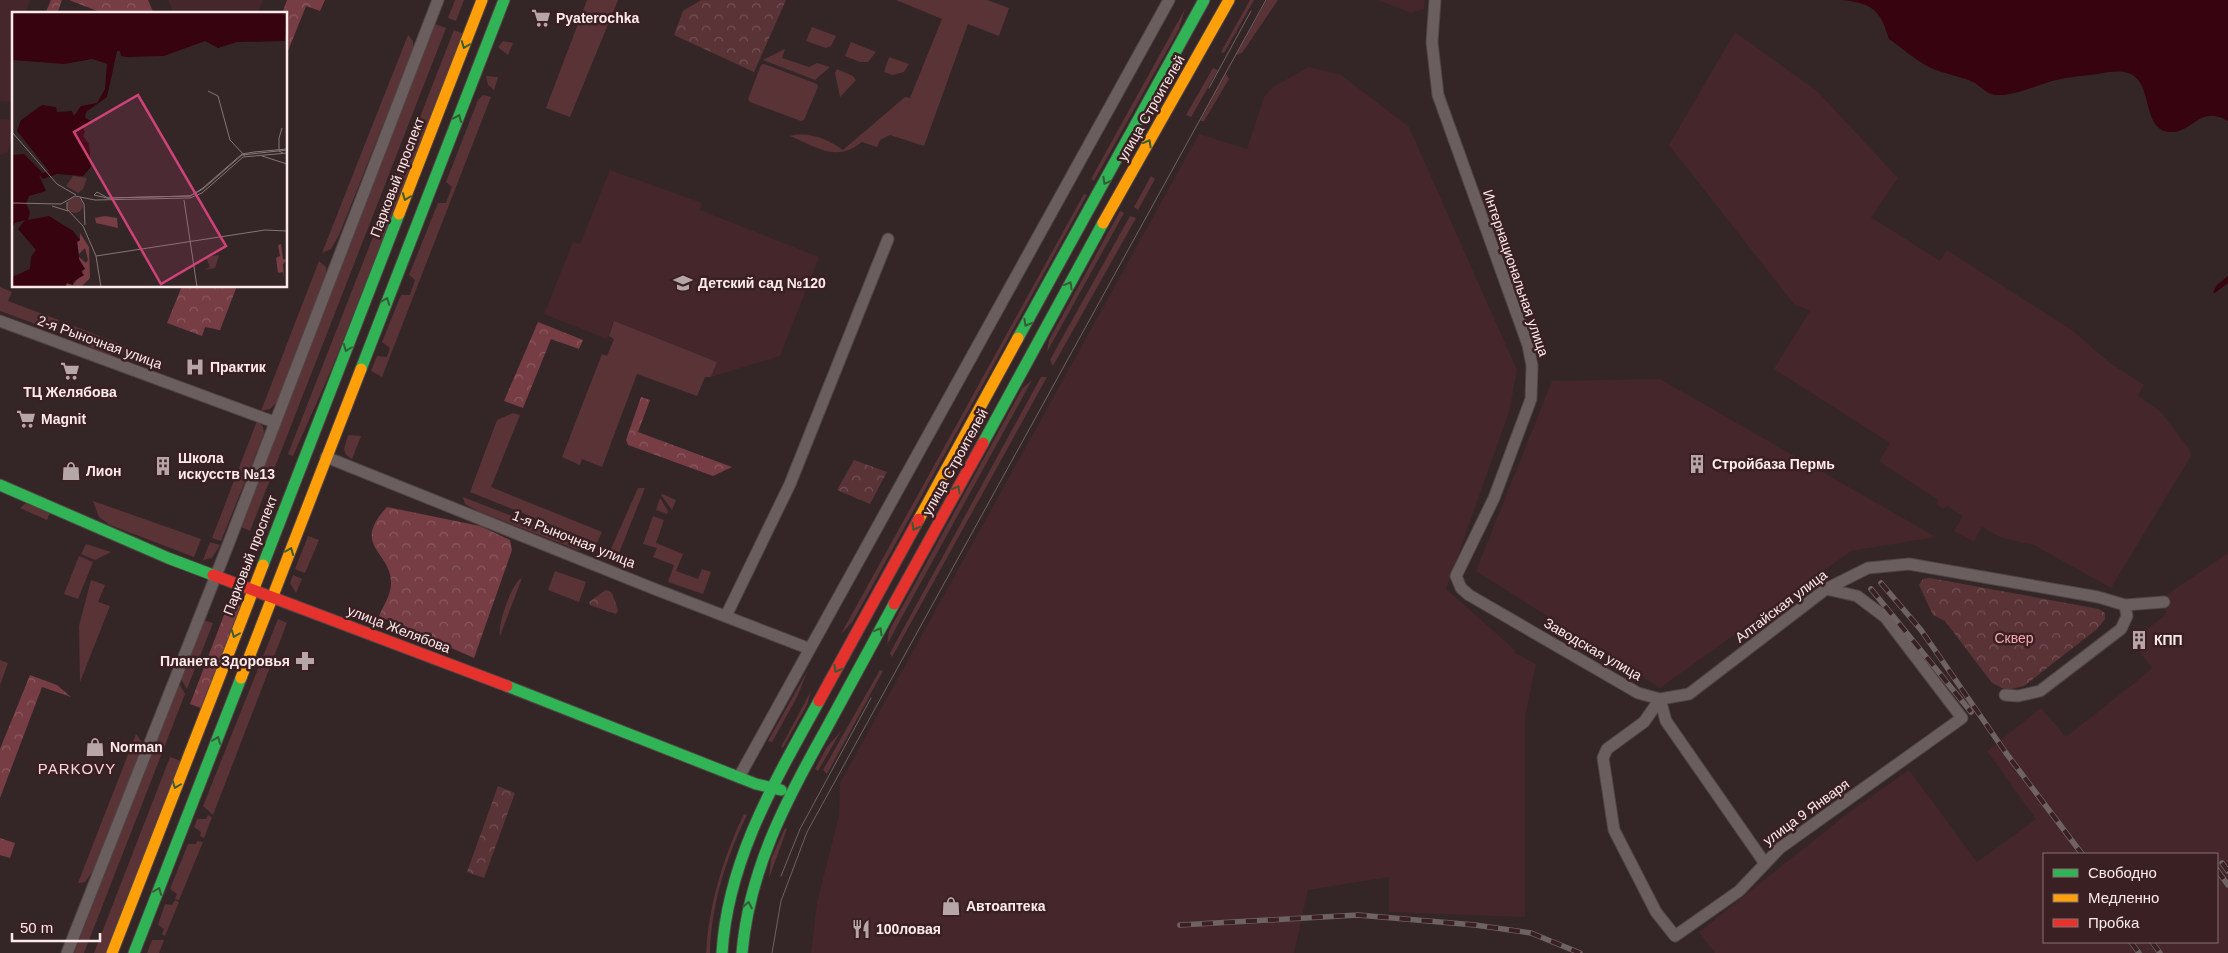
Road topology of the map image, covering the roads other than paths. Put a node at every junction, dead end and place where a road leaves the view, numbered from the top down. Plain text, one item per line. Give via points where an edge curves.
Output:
1 (438, 0) edge
2 (482, 0) edge
3 (504, 0) edge
4 (1169, 0) edge
5 (1204, 0) edge
6 (1229, 0) edge
7 (1435, 0) edge
8 (888, 239) dead end
9 (0, 321) edge
10 (274, 422) junction
11 (326, 457) junction
12 (0, 486) edge
13 (216, 574) junction
14 (1456, 576) joint
15 (252, 588) junction
16 (1826, 589) junction
17 (272, 596) junction
18 (2164, 602) dead end
19 (2125, 605) junction
20 (726, 616) junction
21 (810, 649) junction
22 (2005, 695) dead end
23 (1660, 699) junction
24 (739, 777) junction
25 (771, 789) junction
26 (791, 792) junction
27 (1764, 862) junction
28 (67, 953) edge
29 (112, 953) edge
30 (134, 953) edge
31 (722, 953) edge
32 (742, 953) edge

1 - 10 street
2 -> 15 main road, Парковый проспект
11 -> 3 main road
4 - 21 street
5 -> 25 main road, улица Строителей
26 -> 6 main road, улица Строителей
7 - 14 street, Интернациональная улица via 1432,42 1438,95 1528,345 1533,388 1494,498
8 - 20 street via 790,484
9 - 10 street, 2-я Рыночная улица
10 - 13 street
17 -> 11 main road
11 - 20 street, 1-я Рыночная улица
12 - 13 main road, улица Желябова via 168,558
13 - 15 main road, улица Желябова
13 - 28 street
14 - 23 street, Заводская улица via 1461,588 1480,602 1638,693
15 - 17 main road, улица Желябова
15 -> 29 main road, Парковый проспект
16 - 19 street, Алтайская улица via 1868,568 1909,564 2098,597
16 - 23 street, Алтайская улица via 1689,694
16 - 27 street, улица 9 Января via 1857,596 1885,616 1962,718
17 - 24 main road, улица Желябова
30 -> 17 main road
18 - 19 street
19 - 22 street via 2127,616 2121,629 2047,687 2032,694
20 - 21 street, 1-я Рыночная улица
21 - 24 street
23 - 27 street via 1666,721
23 - 27 street, улица 9 Января via 1644,722 1604,753 1614,830 1656,912 1675,936 1740,891
24 - 25 main road, улица Желябова
25 - 26 main road, улица Желябова
25 - 31 main road, улица Строителей via 741,854 729,894
32 -> 26 main road, улица Строителей via 749,899 760,860

